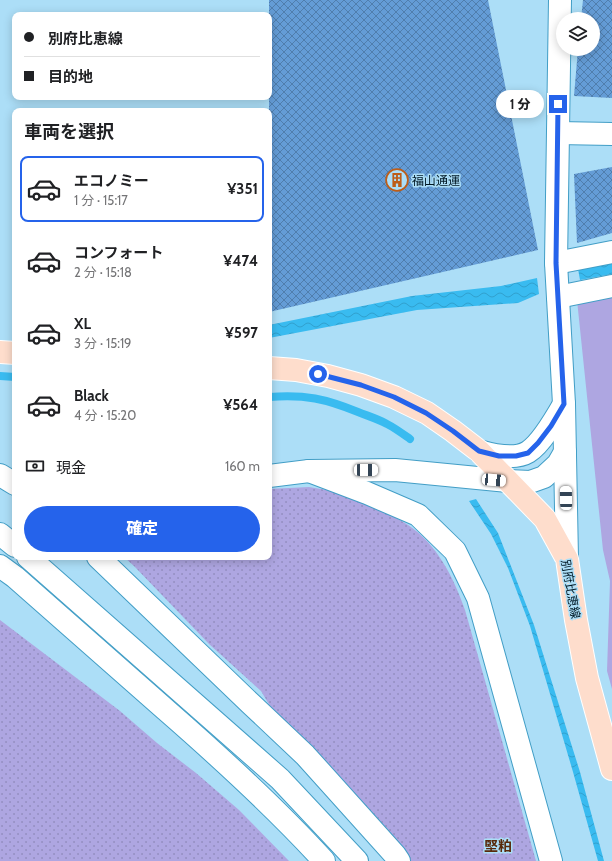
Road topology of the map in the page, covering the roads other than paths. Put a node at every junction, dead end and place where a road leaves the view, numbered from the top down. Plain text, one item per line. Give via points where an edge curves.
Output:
1 (560, 0) edge
2 (558, 133) junction
3 (612, 134) edge
4 (612, 252) edge
5 (556, 263) junction
6 (612, 286) edge
7 (558, 297) junction
8 (0, 352) edge
9 (12, 353) edge
10 (272, 368) edge
11 (564, 404) junction
12 (479, 451) junction
13 (565, 452) junction
14 (309, 471) junction
15 (0, 475) edge
16 (272, 476) edge
17 (508, 481) junction
18 (12, 482) edge
19 (0, 534) edge
20 (12, 544) edge
21 (567, 559) junction
22 (31, 560) edge
23 (101, 560) edge
24 (0, 566) edge
25 (612, 769) edge
26 (324, 861) edge
27 (357, 861) edge
28 (399, 861) edge
29 (551, 861) edge

1 - 2 street
2 - 3 street
2 - 5 street
4 - 5 street
5 - 7 street
6 - 7 street
7 - 11 street
8 - 9 main road
10 - 12 main road, 別府比恵線 via 328,376 394,397 426,413
11 - 12 street via 551,426 528,453 499,456
11 - 13 street
12 - 17 main road, 別府比恵線
13 - 17 street via 558,464 544,478 530,482
13 - 21 street
14 - 16 street
14 - 17 street via 395,470
14 - 29 street via 418,515 455,551 478,598
15 - 18 street
17 - 21 main road, 別府比恵線 via 544,518
19 - 20 street
21 - 25 main road, 別府比恵線 via 587,678
22 - 27 street via 280,779
23 - 28 street via 305,755
24 - 26 street via 252,786

